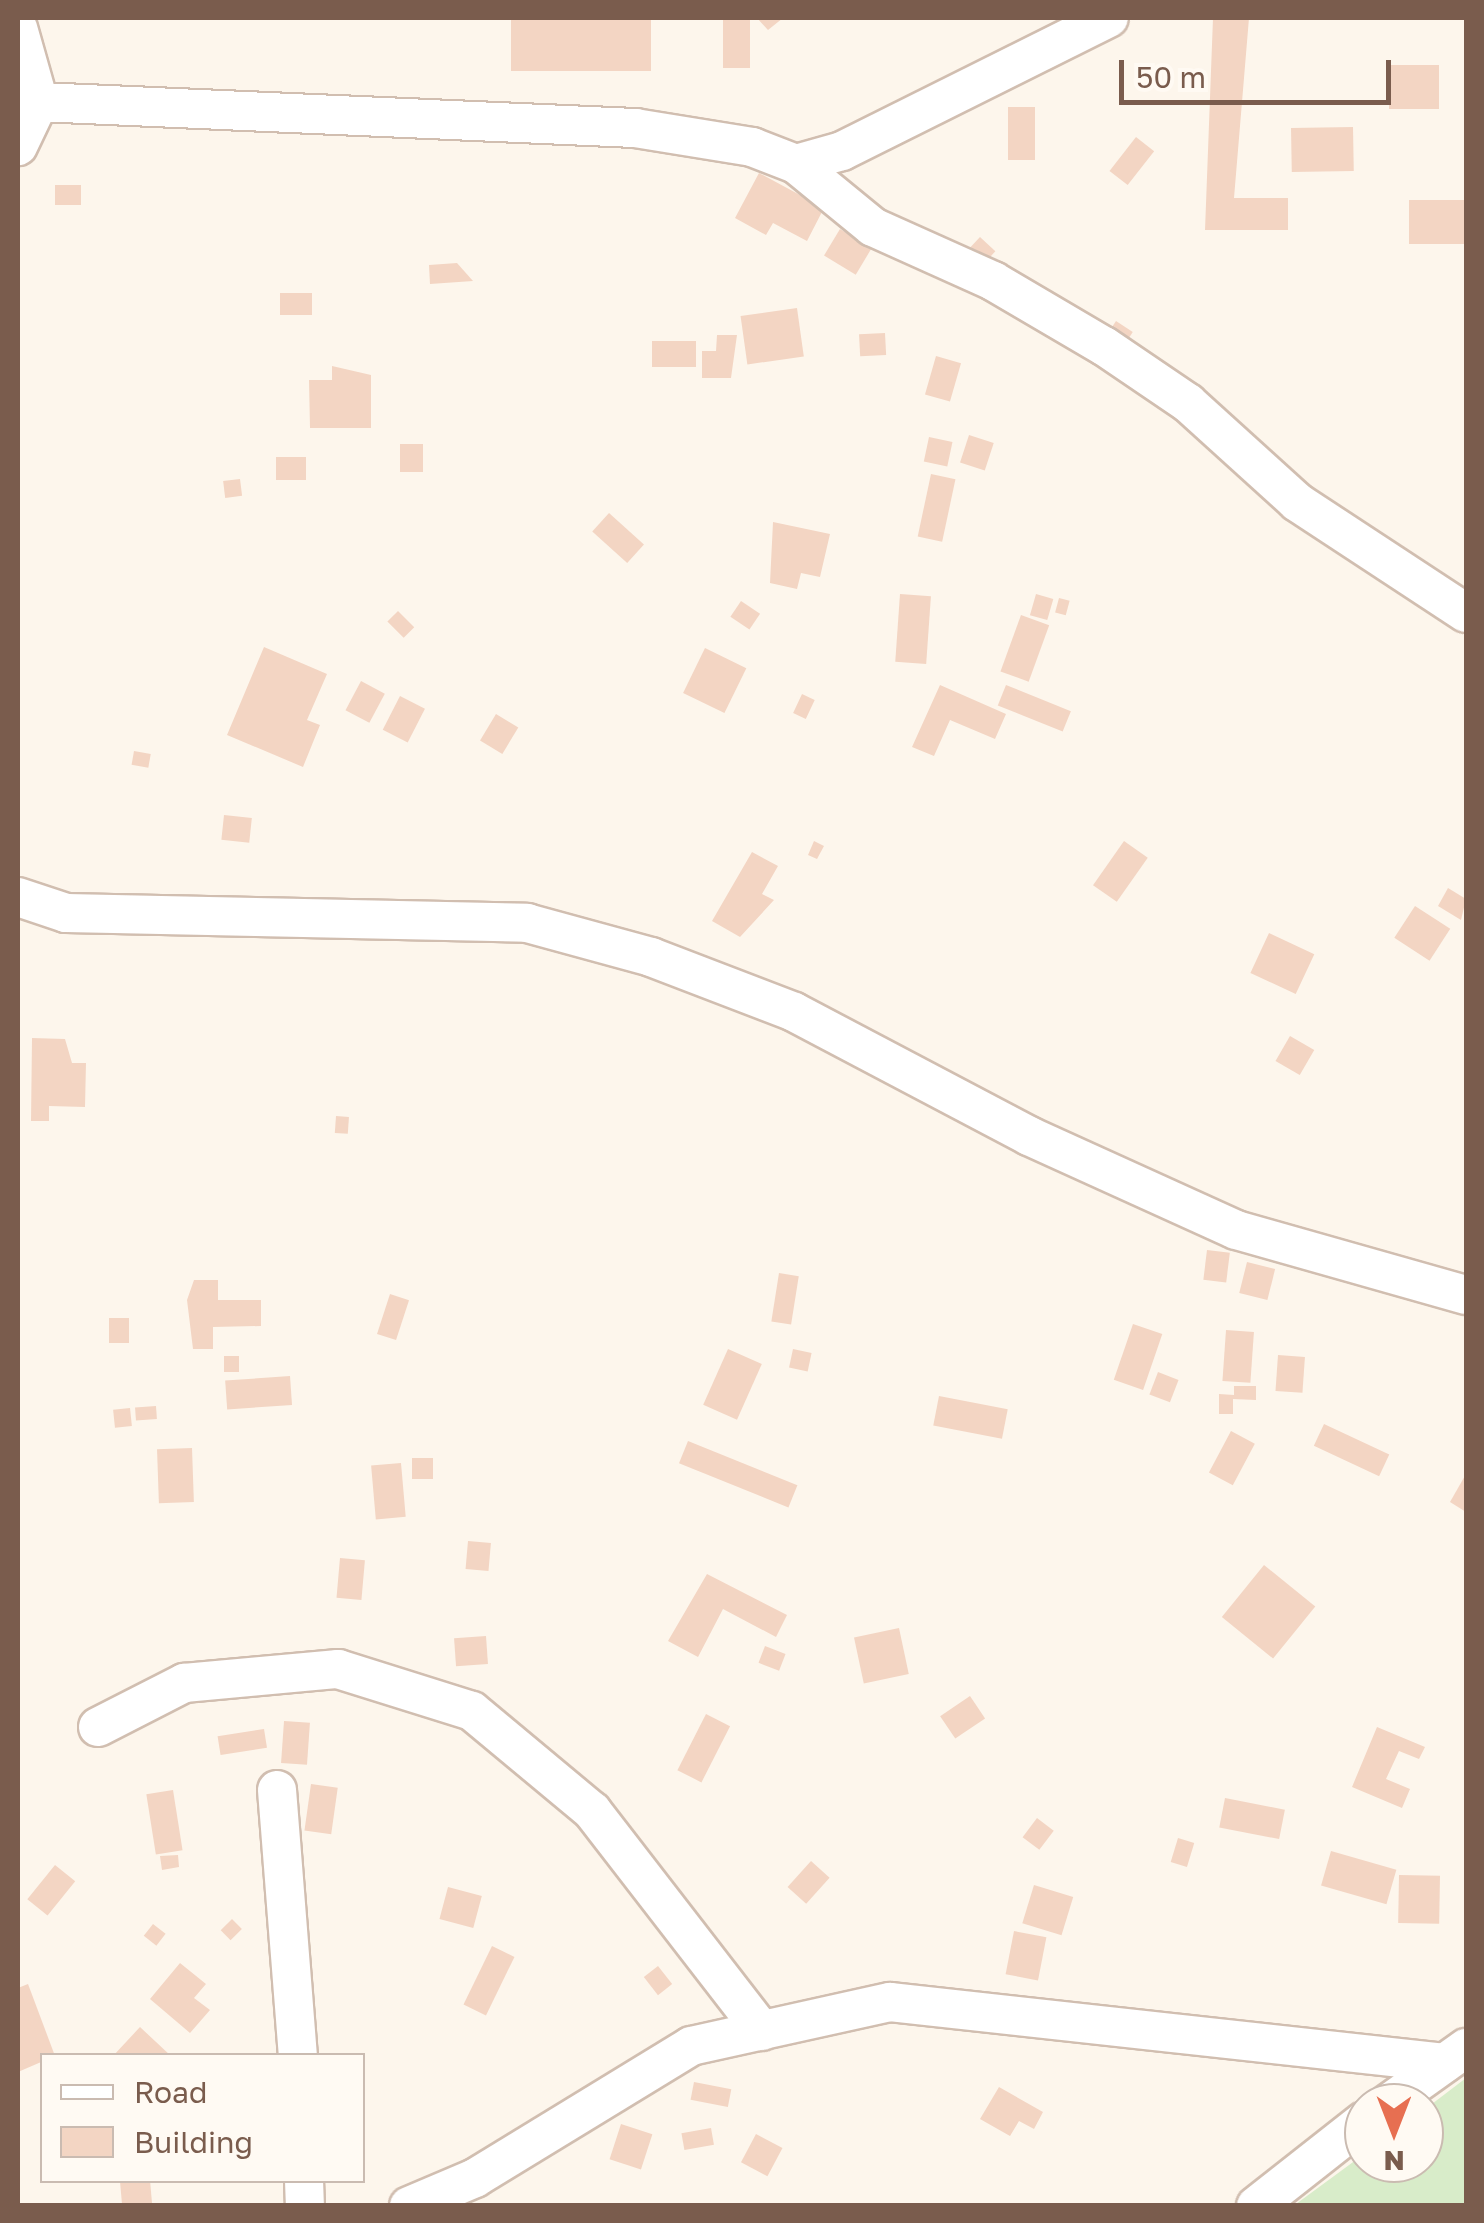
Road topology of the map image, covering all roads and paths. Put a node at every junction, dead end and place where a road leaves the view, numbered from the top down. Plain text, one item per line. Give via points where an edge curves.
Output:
1 (1109, 18) edge
2 (18, 28) edge
3 (39, 102) junction
4 (18, 146) edge
5 (796, 164) junction
6 (1466, 613) edge
7 (18, 896) edge
8 (1466, 1296) edge
9 (98, 1727) dead end
10 (277, 1790) dead end
11 (762, 2031) junction
12 (298, 2053) edge
13 (1456, 2055) edge
14 (1418, 2083) edge
15 (1344, 2137) edge
16 (409, 2206) edge
17 (1256, 2206) edge

1 - 5 street via 842,151
2 - 3 street
3 - 4 street
3 - 5 street via 635,128 752,146
5 - 6 street via 873,227 993,281 1118,356 1188,403 1297,502
7 - 8 street via 66,912 527,923 634,952 794,1012 1029,1136 1236,1230
9 - 11 street via 184,1683 338,1670 472,1711 592,1811
10 - 12 street
11 - 13 street via 890,2002
11 - 16 street via 691,2046 475,2178
13 - 14 street
15 - 17 street

